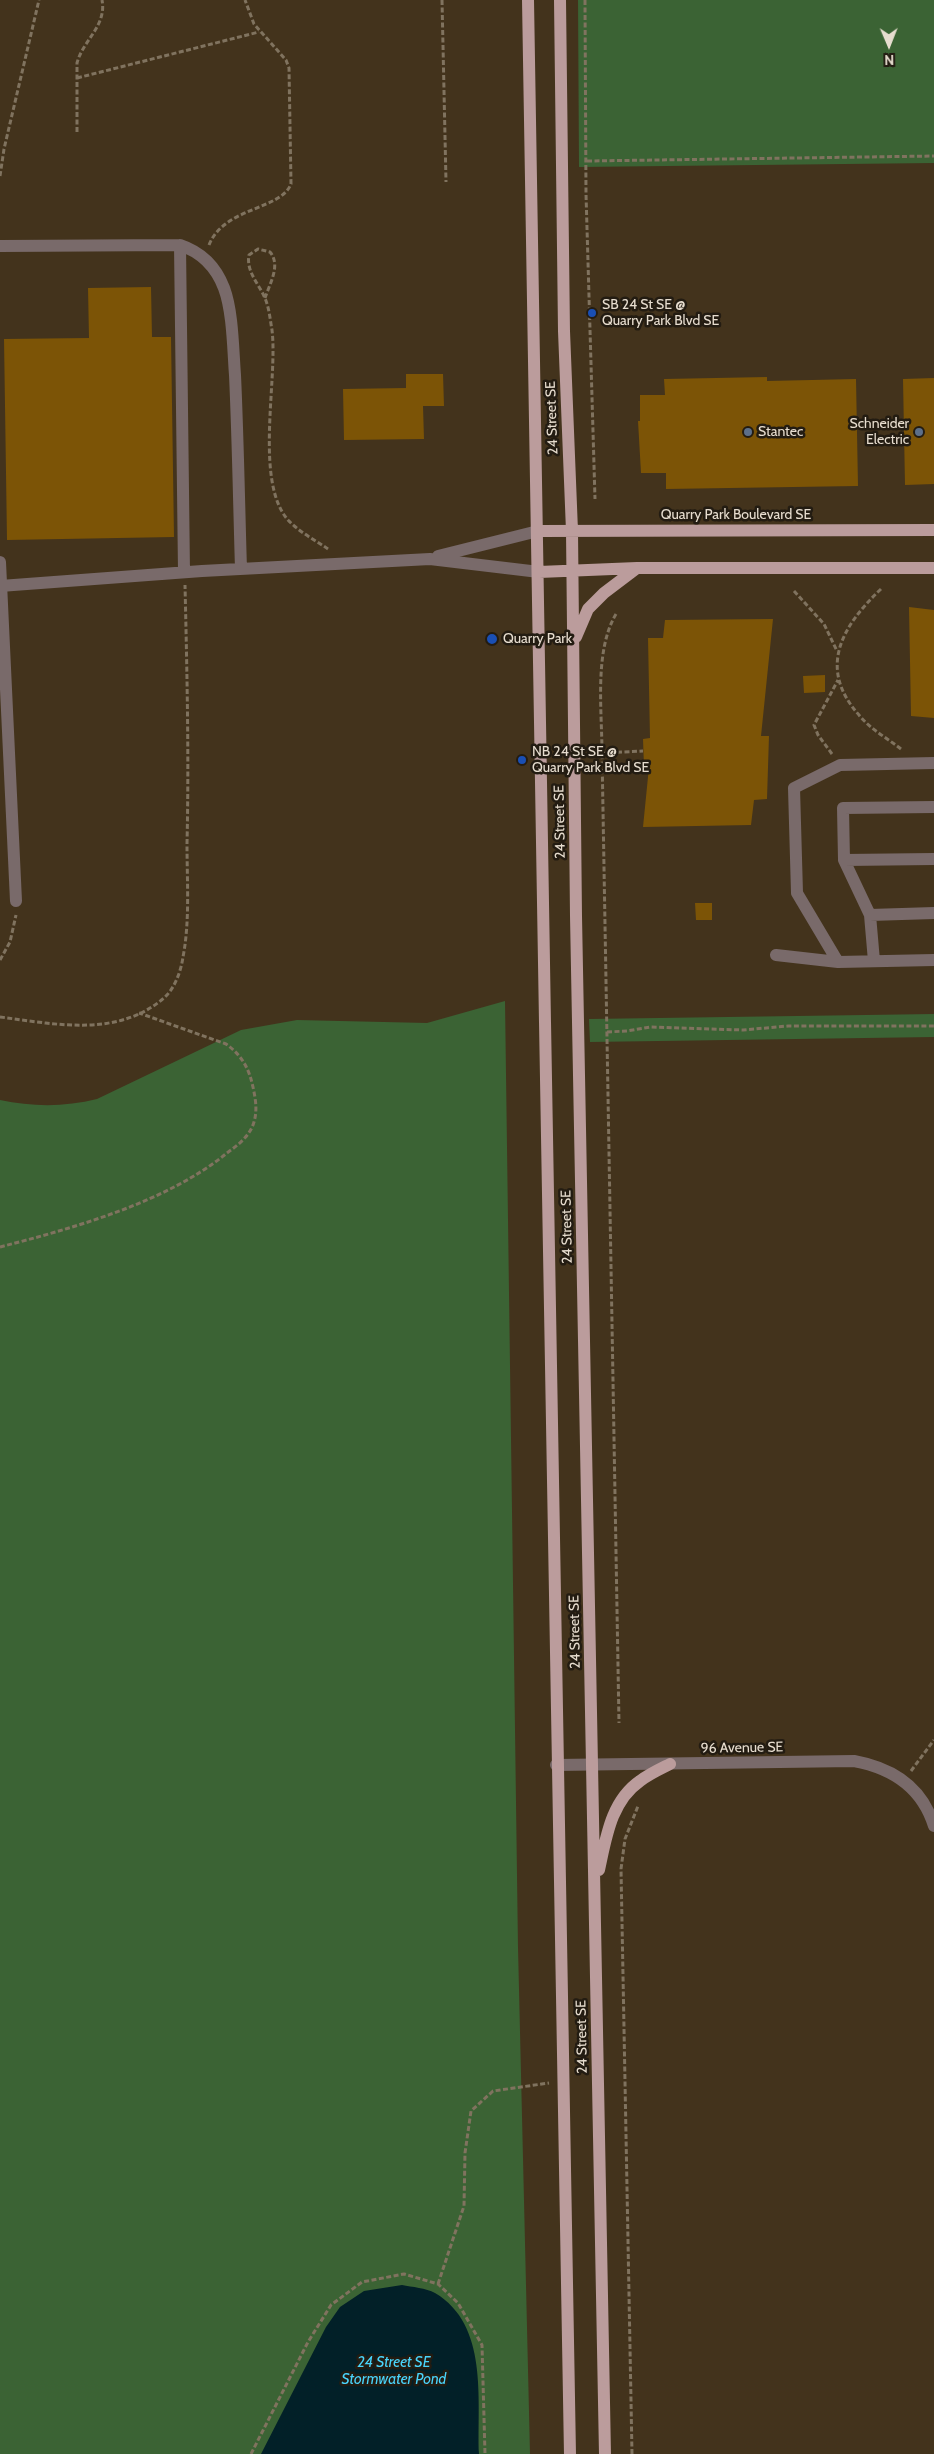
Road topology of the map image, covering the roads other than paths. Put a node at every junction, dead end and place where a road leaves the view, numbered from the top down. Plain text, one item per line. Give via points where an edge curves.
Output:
1 (528, 0) edge
2 (560, 0) edge
3 (180, 245) junction
4 (0, 246) edge
5 (934, 530) edge
6 (538, 531) junction
7 (572, 531) junction
8 (430, 558) junction
9 (0, 562) edge
10 (637, 568) junction
11 (934, 568) edge
12 (241, 569) junction
13 (572, 571) junction
14 (184, 572) junction
15 (539, 572) junction
16 (0, 586) edge
17 (573, 642) junction
18 (934, 763) edge
19 (934, 807) edge
20 (934, 859) edge
21 (844, 860) junction
22 (16, 901) road end
23 (934, 913) edge
24 (870, 915) junction
25 (776, 955) dead end
26 (934, 960) edge
27 (874, 961) junction
28 (838, 962) junction
29 (670, 1764) junction
30 (556, 1765) junction
31 (592, 1766) junction
32 (934, 1826) edge
33 (595, 1892) junction
34 (570, 2454) edge
35 (605, 2454) edge

1 - 6 main road, 24 Street SE
2 - 7 main road, 24 Street SE via 564,331
3 - 4 street
3 - 12 street via 204,257 225,289 236,404
3 - 14 street
5 - 7 main road, Quarry Park Boulevard SE
6 - 7 main road, Quarry Park Boulevard SE
6 - 8 street
6 - 15 main road, 24 Street SE
7 - 13 main road, 24 Street SE
8 - 12 street
8 - 15 street
9 - 16 street
10 - 11 main road
10 - 13 main road
10 - 17 main road via 588,609
12 - 14 street
13 - 15 main road
13 - 17 main road, 24 Street SE
14 - 16 street
15 - 30 main road, 24 Street SE
16 - 22 street
17 - 31 main road, 24 Street SE
18 - 28 street via 840,765 794,788 796,893
19 - 21 street via 843,808
20 - 21 street
21 - 24 street
23 - 24 street
24 - 27 street
25 - 28 street
26 - 27 street
27 - 28 street
29 - 31 street, 96 Avenue SE
29 - 32 street, 96 Avenue SE via 854,1761 876,1765 903,1781 918,1795
29 - 33 main road via 640,1780 623,1795 604,1844
30 - 31 street, 96 Avenue SE
30 - 34 main road, 24 Street SE
31 - 33 main road, 24 Street SE
33 - 35 main road, 24 Street SE

